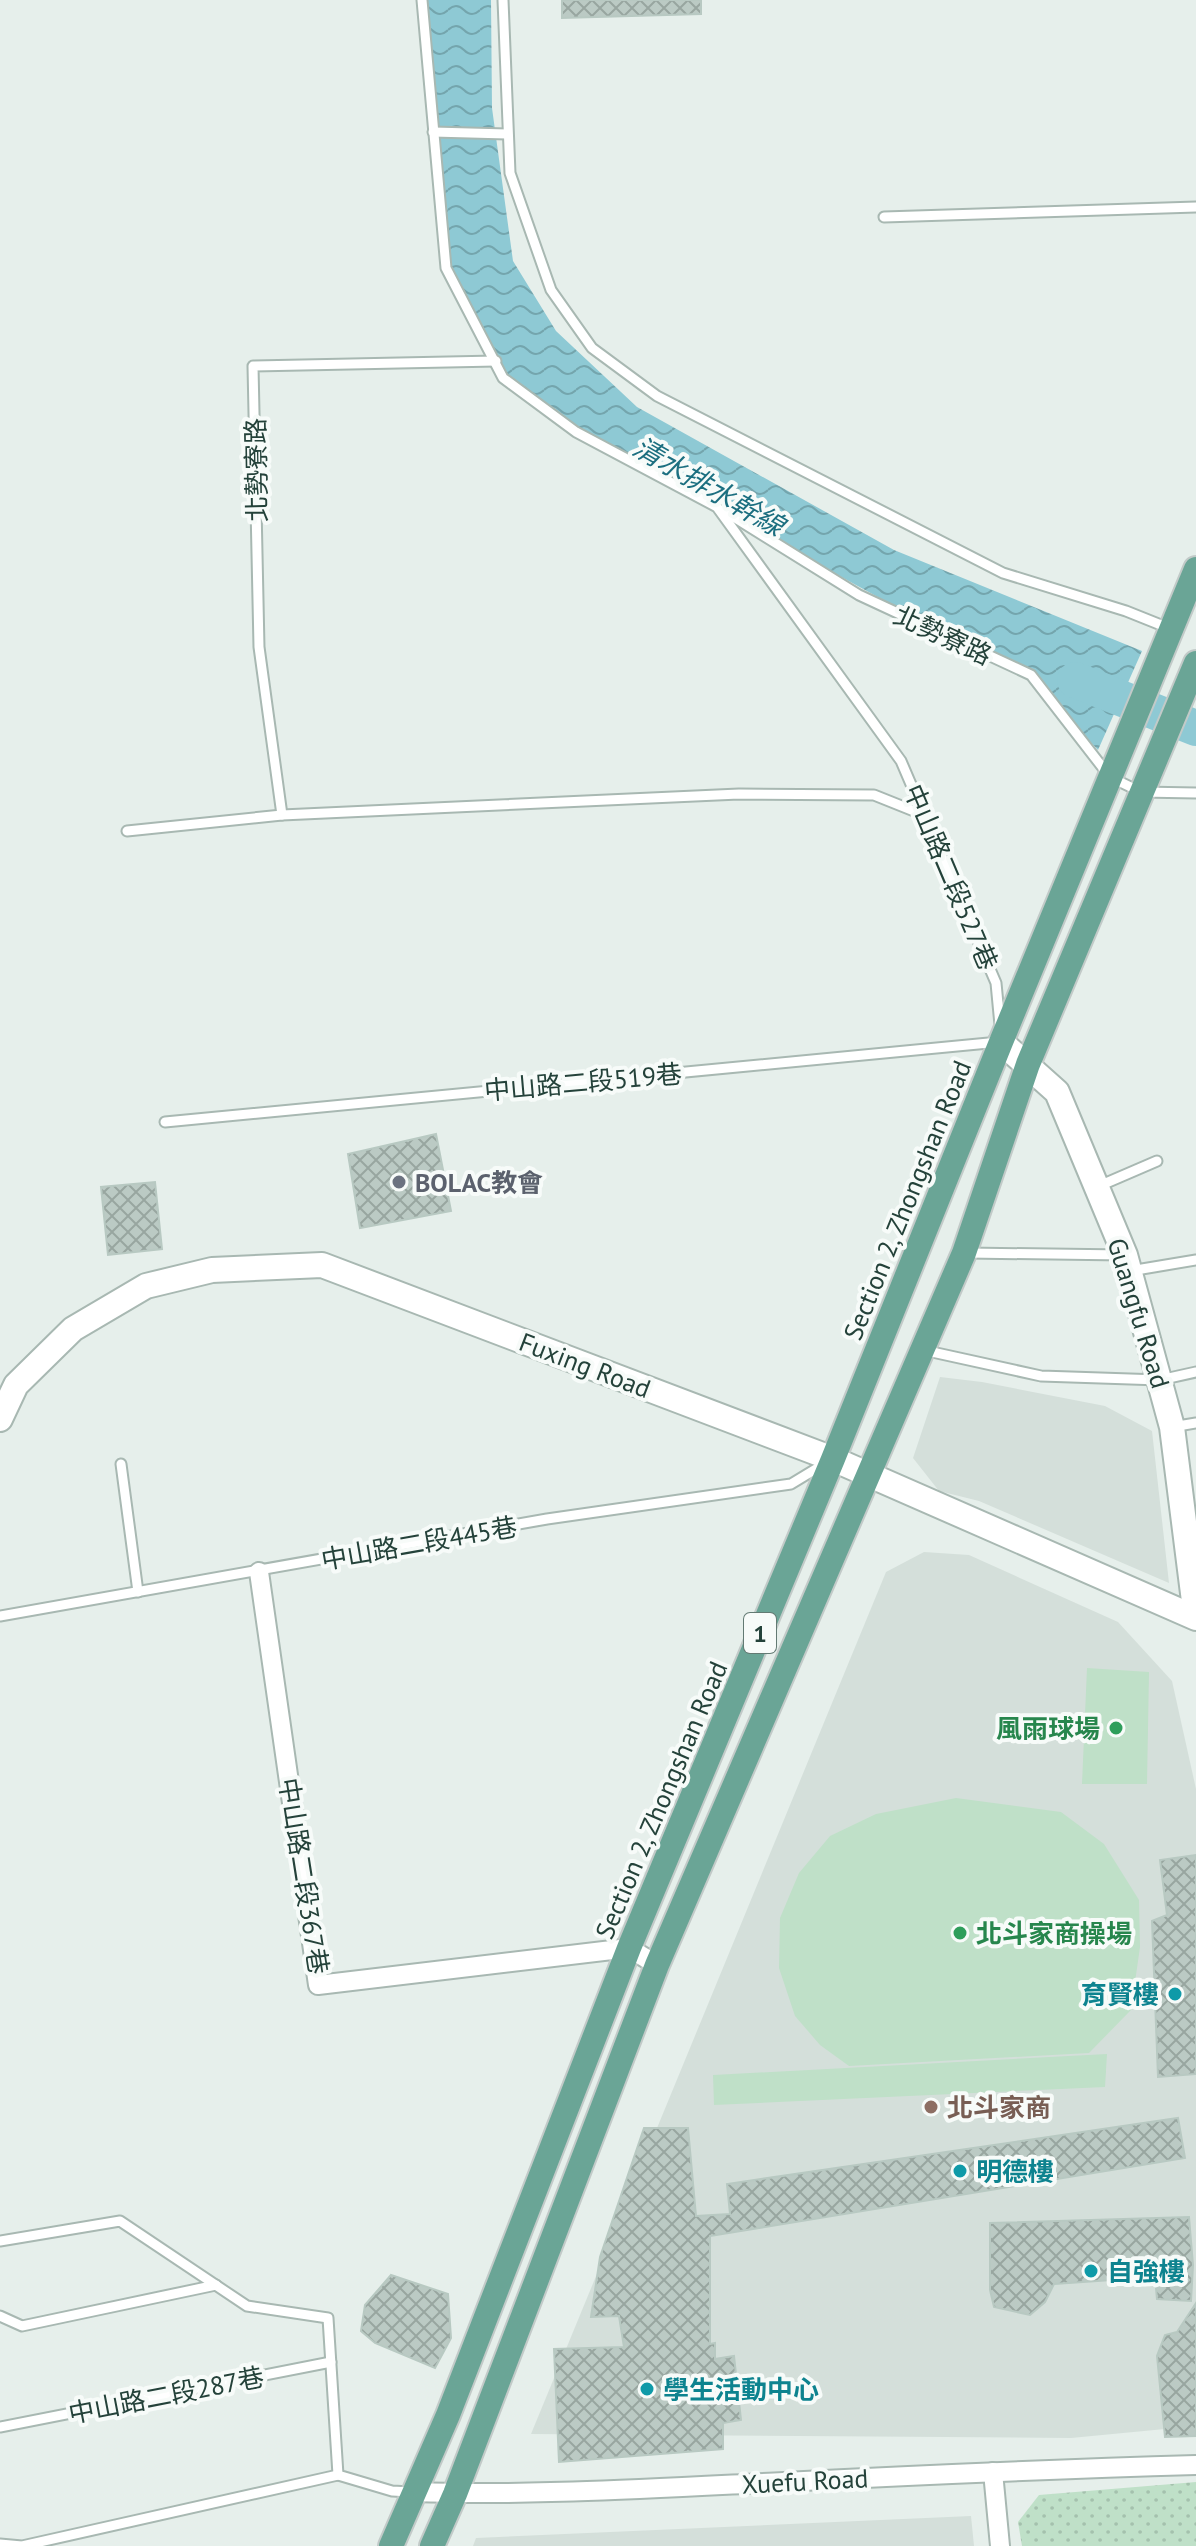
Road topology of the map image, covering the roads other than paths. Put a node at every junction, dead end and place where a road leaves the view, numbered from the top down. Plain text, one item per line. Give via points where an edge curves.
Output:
1 (422, 0) edge
2 (503, 0) edge
3 (433, 132) junction
4 (507, 134) junction
5 (1196, 207) edge
6 (884, 217) dead end
7 (496, 361) junction
8 (717, 507) junction
9 (1196, 569) edge
10 (1171, 629) junction
11 (1196, 663) edge
12 (1110, 777) junction
13 (1141, 792) junction
14 (1196, 793) edge
15 (282, 815) junction
16 (924, 815) junction
17 (127, 831) dead end
18 (1001, 1042) junction
19 (1028, 1064) junction
20 (165, 1122) dead end
21 (1157, 1161) dead end
22 (1096, 1187) junction
23 (964, 1253) junction
24 (1196, 1260) edge
25 (1127, 1263) junction
26 (922, 1349) junction
27 (1196, 1372) edge
28 (1160, 1380) junction
29 (0, 1419) edge
30 (1184, 1425) edge
31 (833, 1459) junction
32 (121, 1464) dead end
33 (868, 1474) junction
34 (259, 1572) junction
35 (138, 1592) junction
36 (0, 1616) edge
37 (1196, 1618) edge
38 (629, 1948) junction
39 (657, 1965) junction
40 (0, 2241) edge
41 (216, 2285) junction
42 (0, 2316) edge
43 (331, 2362) junction
44 (0, 2427) edge
45 (1196, 2465) edge
46 (993, 2472) junction
47 (338, 2475) junction
48 (414, 2492) junction
49 (455, 2494) junction
50 (0, 2544) edge
51 (7, 2546) edge
52 (391, 2546) edge
53 (432, 2546) edge
54 (1000, 2546) edge

1 - 3 lane, 北勢寮路
2 - 4 lane
3 - 4 lane
3 - 7 lane, 北勢寮路 via 446,268
4 - 10 lane via 510,173 551,290 592,348 657,396 1003,573
5 - 6 lane
7 - 8 lane, 北勢寮路 via 503,378 576,432
7 - 15 lane, 北勢寮路 via 253,366 259,647
8 - 12 lane, 北勢寮路 via 859,595 1031,675
8 - 16 lane, 中山路二段527巷 via 901,761
9 - 10 main road, 1
10 - 12 main road, Section 2, Zhongshan Road / 1
11 - 13 main road, 1
12 - 13 lane, 北勢寮路
12 - 18 main road, Section 2, Zhongshan Road / 1
13 - 14 lane
13 - 19 main road, 1
15 - 16 lane via 754,794 874,795
15 - 17 lane
16 - 18 lane, 中山路二段527巷 via 996,983
18 - 19 street, Guangfu Road
18 - 20 lane, 中山路二段519巷
18 - 31 main road, Section 2, Zhongshan Road / 1
19 - 22 street, Guangfu Road via 1057,1092
19 - 23 main road, 1
21 - 22 lane
22 - 25 street, Guangfu Road
23 - 25 lane
23 - 26 main road, 1
24 - 25 lane
25 - 28 street, Guangfu Road
26 - 28 lane via 1041,1376
26 - 33 main road, 1
27 - 28 lane
28 - 30 street, Guangfu Road
29 - 31 street, Fuxing Road via 16,1385 73,1329 146,1286 212,1270 322,1265
30 - 37 street, Guangfu Road
31 - 33 street, Fuxing Road
31 - 34 lane, 中山路二段445巷 via 791,1484 547,1519
31 - 38 main road, Section 2, Zhongshan Road / 1
32 - 35 lane
33 - 37 street, Fuxing Road
33 - 39 main road, 1
34 - 35 lane, 中山路二段445巷
34 - 38 street, 中山路二段367巷 via 318,1985
35 - 36 lane, 中山路二段445巷
38 - 39 street
38 - 48 main road, Section 2, Zhongshan Road / 1
39 - 49 main road, 1
40 - 41 lane via 120,2221
41 - 42 lane via 22,2326
41 - 43 lane via 247,2306 328,2318
43 - 44 lane, 中山路二段287巷
43 - 47 lane
45 - 46 street, Xuefu Road
46 - 49 street, Xuefu Road
46 - 54 street
47 - 48 lane
47 - 51 lane
48 - 49 street, Xuefu Road
48 - 52 main road, Section 2, Zhongshan Road / 1
49 - 53 main road, 1
50 - 51 lane

